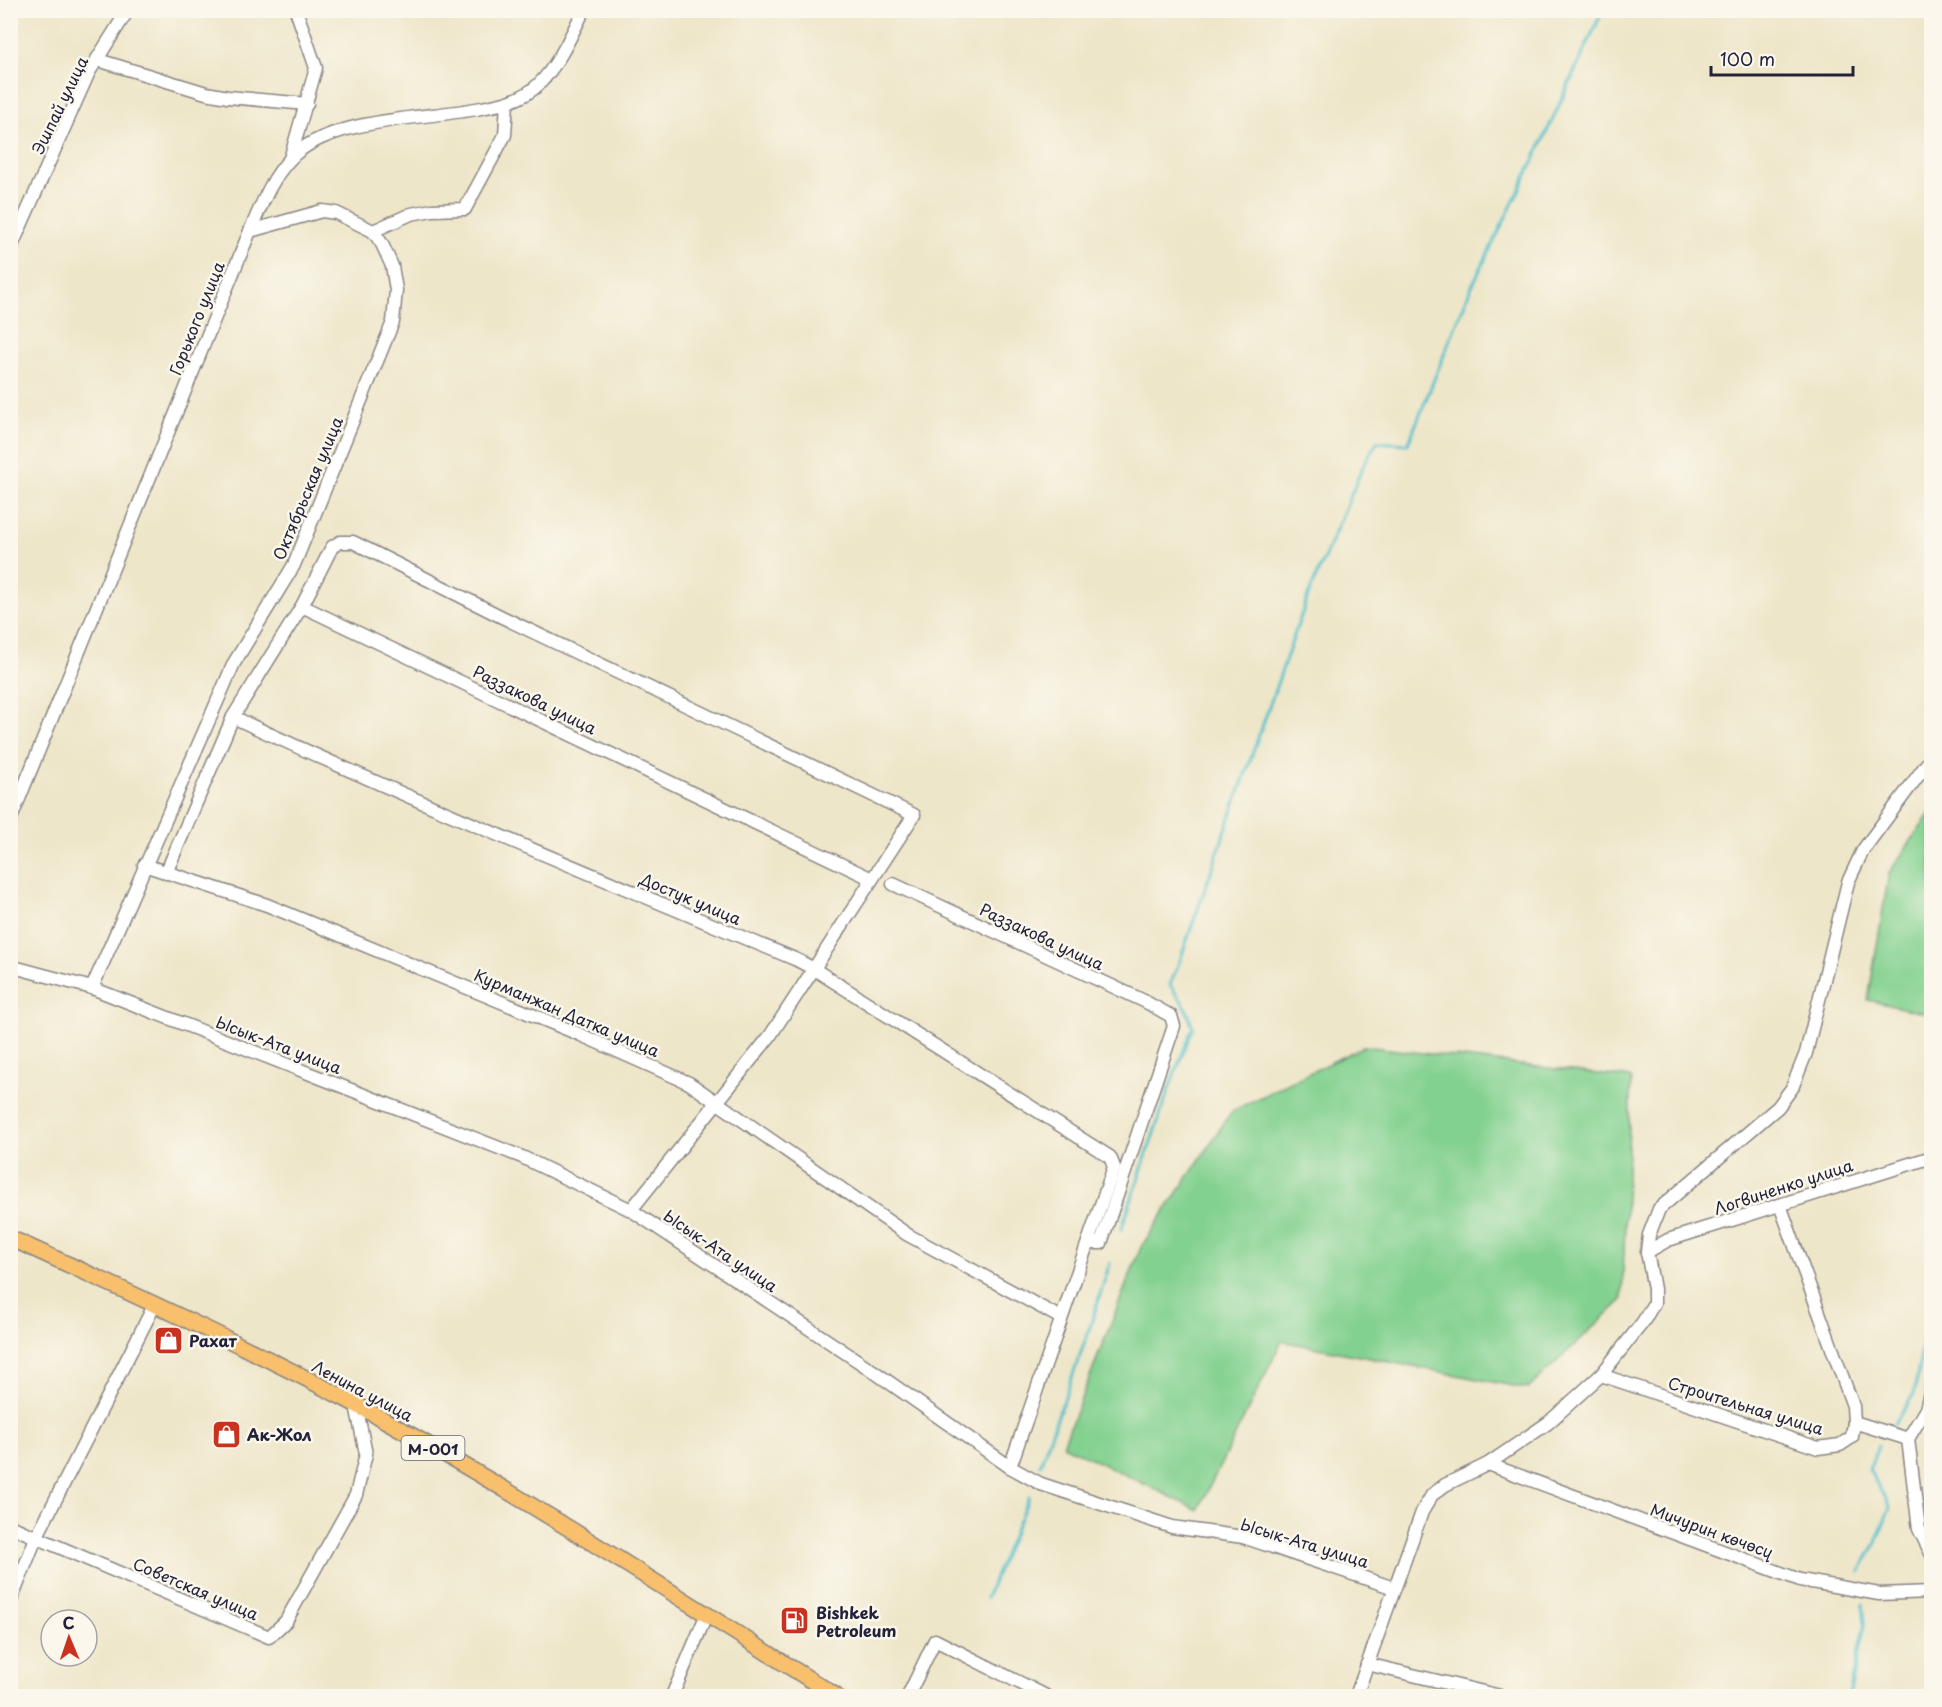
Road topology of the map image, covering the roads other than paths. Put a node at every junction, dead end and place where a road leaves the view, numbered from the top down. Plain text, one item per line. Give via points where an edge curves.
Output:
1 (128, 10) edge
2 (296, 10) edge
3 (584, 10) edge
4 (98, 60) junction
5 (507, 103) junction
6 (307, 104) junction
7 (290, 159) junction
8 (250, 231) junction
9 (373, 231) junction
10 (10, 250) edge
11 (302, 606) junction
12 (233, 717) junction
13 (1932, 757) edge
14 (10, 821) edge
15 (144, 865) junction
16 (166, 873) junction
17 (872, 879) junction
18 (893, 885) dead end
19 (10, 966) edge
20 (814, 969) junction
21 (92, 988) junction
22 (717, 1103) junction
23 (1932, 1157) edge
24 (1780, 1205) junction
25 (631, 1210) junction
26 (10, 1238) edge
27 (1088, 1243) junction
28 (1647, 1252) junction
29 (155, 1304) junction
30 (1061, 1318) junction
31 (1601, 1375) junction
32 (1932, 1384) edge
33 (356, 1405) junction
34 (1854, 1422) junction
35 (1908, 1439) junction
36 (1488, 1464) junction
37 (1010, 1467) junction
38 (10, 1526) edge
39 (36, 1538) junction
40 (1932, 1555) edge
41 (1394, 1588) junction
42 (1932, 1592) edge
43 (10, 1603) edge
44 (706, 1616) junction
45 (1367, 1664) junction
46 (672, 1696) edge
47 (836, 1696) edge
48 (908, 1696) edge
49 (1046, 1696) edge
50 (1356, 1696) edge
51 (1500, 1696) edge

1 - 4 street, Эшпай улица
2 - 6 street via 316,68
3 - 5 street, Горького улица via 556,63 538,85
4 - 6 street via 206,93
4 - 10 street, Эшпай улица via 89,72
5 - 7 street, Горького улица via 351,127 306,146
5 - 9 street via 505,135 465,209 411,214
6 - 7 street
7 - 8 street, Горького улица via 268,191
8 - 9 street via 322,211 336,213
8 - 14 street, Горького улица
9 - 15 street, Октябрьская улица via 392,266 396,290 393,322 294,565 234,663
11 - 12 street
11 - 17 street, Раззакова улица
11 - 17 street via 332,547 340,542 353,542 914,815
12 - 16 street
12 - 20 street, Достук улица
13 - 28 street via 1863,850 1848,882 1806,1053 1792,1088 1778,1107 1659,1209
15 - 16 street, Курманжан Датка улица
15 - 21 street
16 - 22 street, Курманжан Датка улица via 267,905 581,1035 689,1083
17 - 20 street
18 - 27 street, Раззакова улица via 1144,1002 1174,1020 1101,1243
19 - 21 street, Ысык-Ата улица
20 - 22 street via 770,1036
20 - 27 street, Достук улица via 1110,1157 1114,1167
21 - 25 street, Ысык-Ата улица via 522,1157
22 - 25 street
22 - 30 street, Курманжан Датка улица via 908,1235
23 - 24 street, Логвиненко улица
24 - 28 street, Логвиненко улица via 1668,1240
24 - 34 street via 1853,1406
25 - 37 street, Ысык-Ата улица
26 - 29 main road, Ленина улица / М-001
27 - 30 street
28 - 31 street via 1654,1303
29 - 33 main road, Ленина улица / М-001
29 - 39 street
30 - 37 street
31 - 34 street, Строительная улица via 1818,1448 1840,1445 1852,1437
31 - 36 street via 1548,1423
32 - 35 street via 1926,1409
33 - 39 street, Советская улица via 366,1454 356,1495 286,1621 269,1637
33 - 44 main road, Ленина улица / М-001 via 452,1459
34 - 35 street
35 - 40 street via 1919,1529
36 - 41 street via 1431,1495
36 - 42 street, Мичурин көчөсү via 1800,1580 1879,1594
37 - 41 street, Ысык-Ата улица via 1041,1484 1172,1527 1244,1537
38 - 39 street, Советская улица
39 - 43 street
41 - 45 street
44 - 46 street
44 - 47 main road, Ленина улица / М-001
45 - 50 street
45 - 51 street
48 - 49 street via 935,1640

